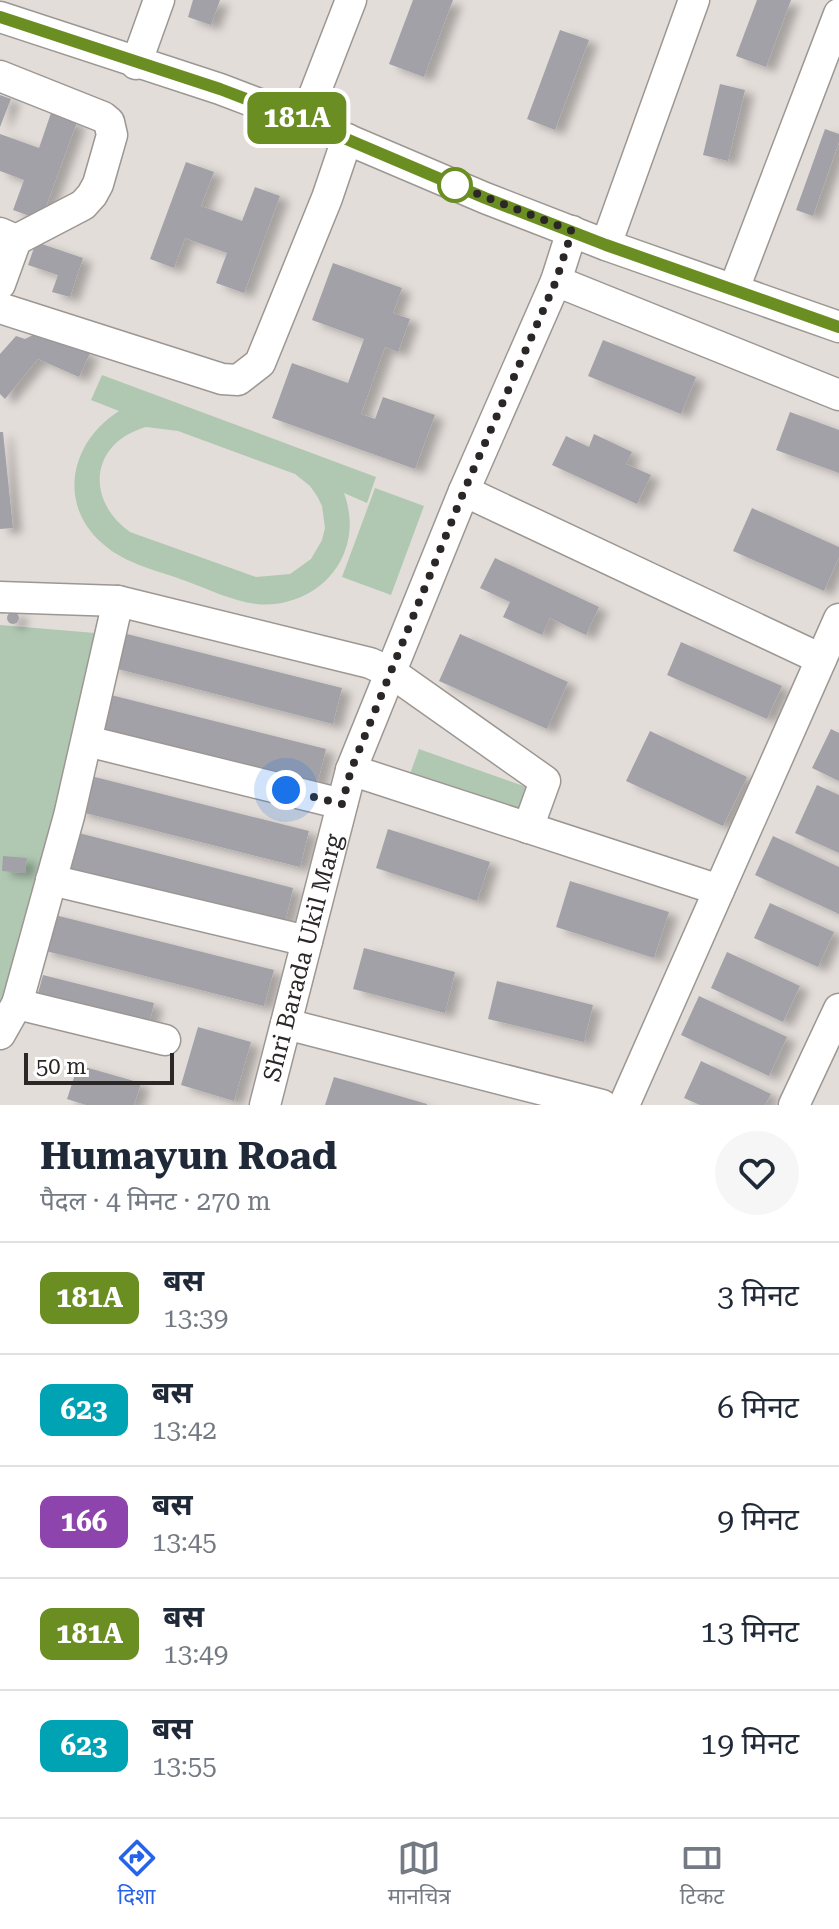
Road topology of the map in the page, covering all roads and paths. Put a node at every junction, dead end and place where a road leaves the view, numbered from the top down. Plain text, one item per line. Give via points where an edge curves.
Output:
1 (159, 0) edge
2 (351, 0) edge
3 (694, 0) edge
4 (839, 14) edge
5 (0, 17) edge
6 (136, 64) junction
7 (0, 76) edge
8 (304, 121) junction
9 (347, 139) junction
10 (572, 231) junction
11 (8, 236) edge
12 (606, 245) junction
13 (556, 281) junction
14 (0, 284) edge
15 (734, 289) junction
16 (0, 308) edge
17 (839, 327) edge
18 (839, 395) edge
19 (464, 491) junction
20 (0, 597) edge
21 (118, 601) junction
22 (839, 619) edge
23 (821, 659) junction
24 (392, 673) junction
25 (87, 741) junction
26 (351, 770) junction
27 (342, 804) junction
28 (528, 828) junction
29 (51, 880) junction
30 (719, 890) junction
31 (307, 941) junction
32 (29, 1007) junction
33 (839, 1009) edge
34 (286, 1024) junction
35 (0, 1034) edge
36 (165, 1040) dead end
37 (0, 1045) edge
38 (265, 1105) edge
39 (602, 1105) edge
40 (624, 1105) edge
41 (794, 1105) edge

1 - 6 street
2 - 8 street
3 - 12 street
4 - 15 street
5 - 6 street
6 - 8 street
7 - 11 street via 103,117 112,135 98,184 83,205
8 - 9 street
9 - 10 street
9 - 16 street via 260,363 238,380
10 - 12 street
10 - 13 street, Shri Barada Ukil Marg
11 - 14 street
12 - 15 street
13 - 18 street
13 - 19 street, Shri Barada Ukil Marg
15 - 17 street
19 - 23 street
19 - 24 street, Shri Barada Ukil Marg
20 - 21 street
21 - 24 street via 370,663
21 - 25 street
22 - 23 street
23 - 30 street
24 - 26 street, Shri Barada Ukil Marg
24 - 28 street via 545,781
25 - 27 street
25 - 29 street
26 - 27 street, Shri Barada Ukil Marg
26 - 28 street
27 - 31 street, Shri Barada Ukil Marg
28 - 30 street
29 - 31 street
29 - 32 street
30 - 40 street
31 - 34 street, Shri Barada Ukil Marg
32 - 35 street
32 - 36 street
32 - 37 street
33 - 41 street
34 - 38 street, Shri Barada Ukil Marg
34 - 39 street

